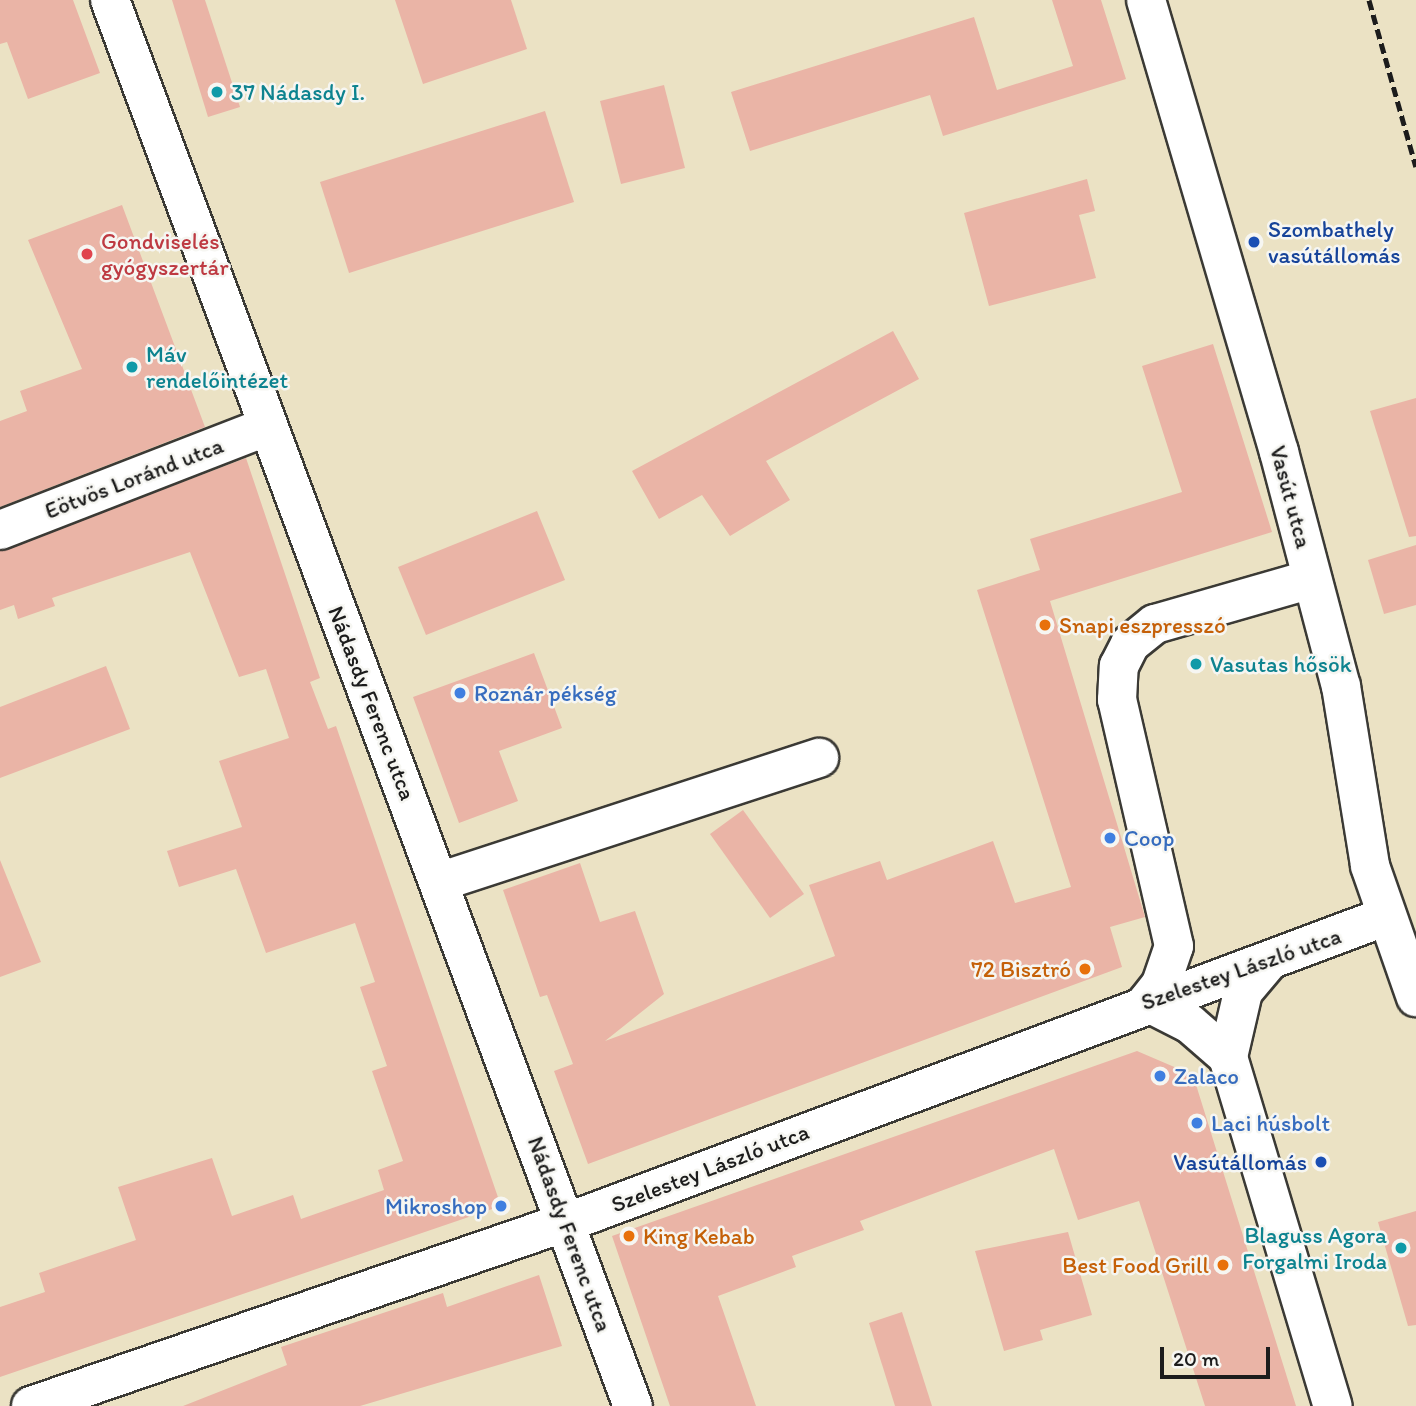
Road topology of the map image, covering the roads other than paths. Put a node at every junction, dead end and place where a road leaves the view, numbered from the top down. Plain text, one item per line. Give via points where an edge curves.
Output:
1 (110, 0) edge
2 (1146, 0) edge
3 (268, 426) junction
4 (0, 530) edge
5 (1312, 579) junction
6 (819, 758) dead end
7 (439, 882) junction
8 (1384, 917) junction
9 (1268, 962) junction
10 (1416, 997) edge
11 (1147, 1002) junction
12 (1228, 1058) junction
13 (566, 1222) junction
14 (31, 1406) edge
15 (633, 1406) edge
16 (1334, 1406) edge

1 - 3 street, Nádasdy Ferenc utca
2 - 5 street, Vasút utca
3 - 4 street, Eötvös Loránd utca
3 - 7 street, Nádasdy Ferenc utca
5 - 8 street, Vasút utca via 1351,733
5 - 11 street via 1155,624 1130,644 1119,666 1117,700 1174,946 1161,984
6 - 7 street
7 - 13 street, Nádasdy Ferenc utca
8 - 9 street, Szelestey László utca
8 - 10 street, Vasút utca
9 - 11 street, Szelestey László utca
9 - 12 street via 1243,992
11 - 12 street via 1190,1024
11 - 13 street, Szelestey László utca
12 - 16 street
13 - 14 street, Szelestey László utca
13 - 15 street, Nádasdy Ferenc utca

